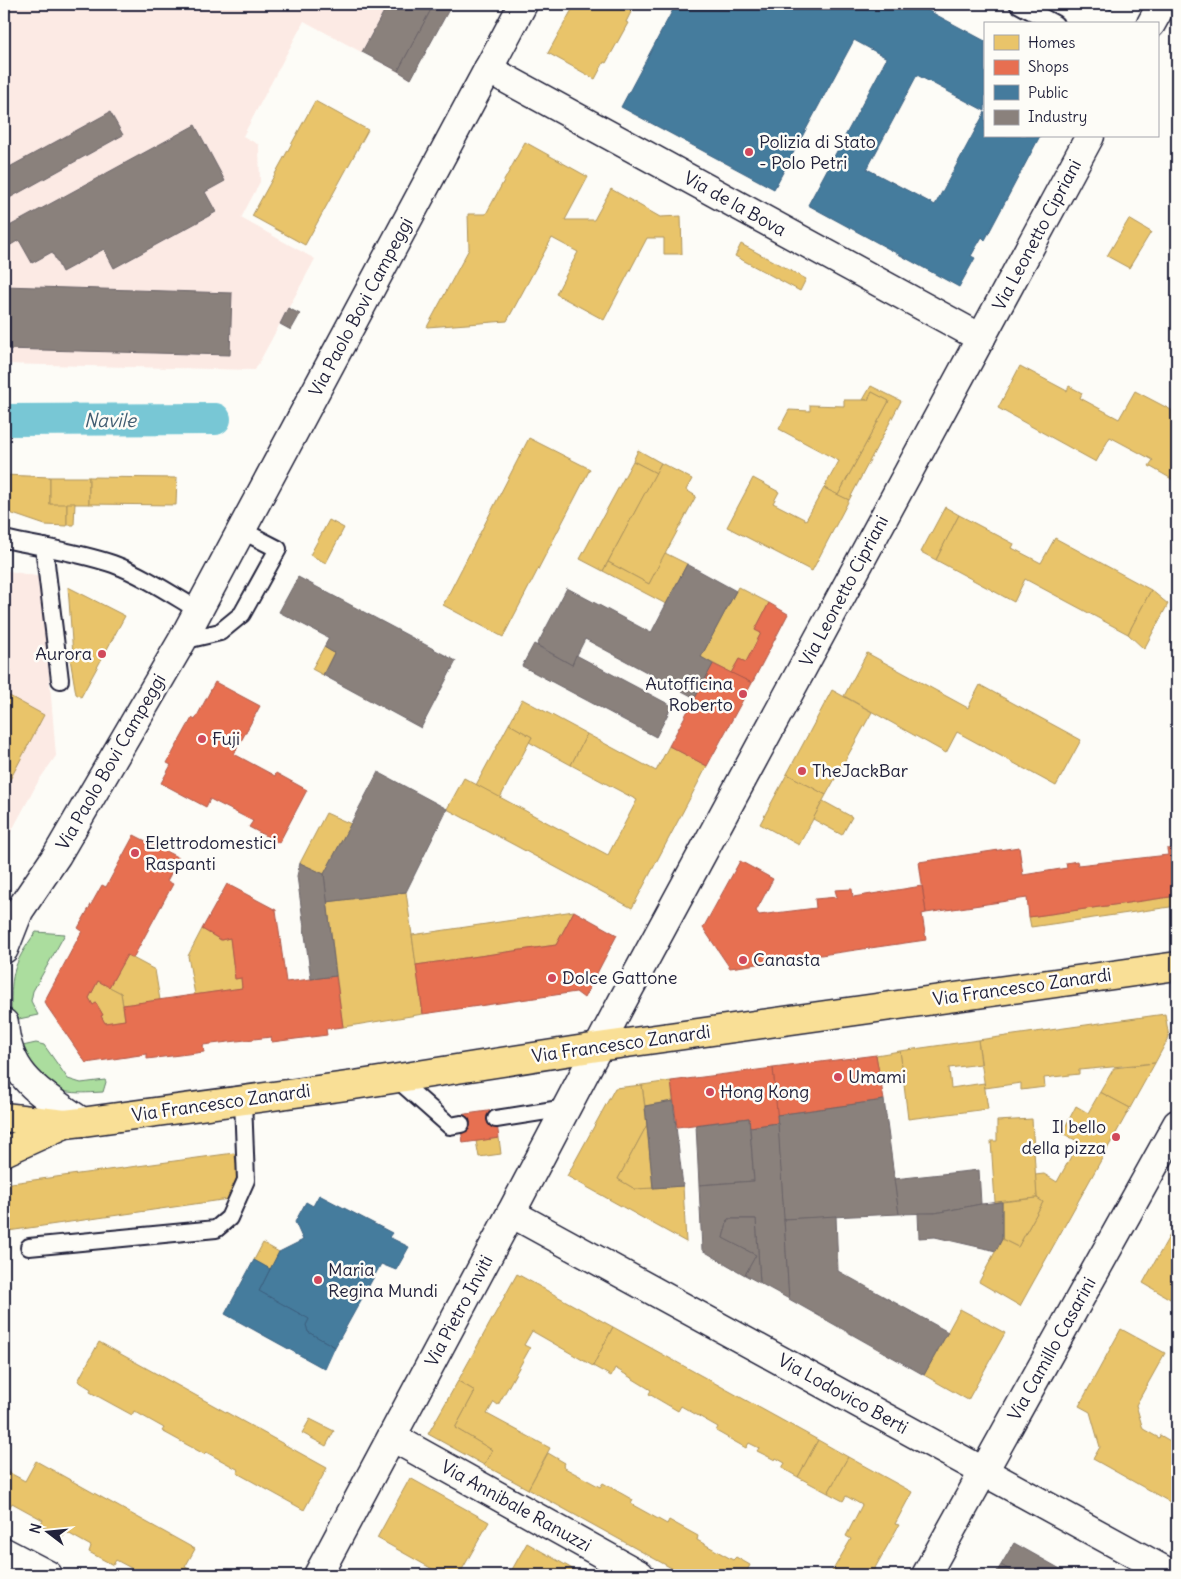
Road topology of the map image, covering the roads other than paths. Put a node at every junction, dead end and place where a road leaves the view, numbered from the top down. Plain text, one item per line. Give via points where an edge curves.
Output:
1 (523, 4) edge
2 (1018, 4) edge
3 (1162, 4) edge
4 (1051, 22) edge
5 (1152, 22) edge
6 (488, 69) junction
7 (1089, 138) edge
8 (981, 338) junction
9 (241, 530) junction
10 (4, 540) edge
11 (44, 547) junction
12 (198, 610) junction
13 (182, 641) junction
14 (60, 680) dead end
15 (12, 915) edge
16 (4, 948) edge
17 (1177, 966) edge
18 (4, 1024) edge
19 (598, 1046) junction
20 (397, 1078) junction
21 (243, 1100) junction
22 (566, 1108) junction
23 (4, 1117) edge
24 (496, 1119) dead end
25 (74, 1123) junction
26 (460, 1124) dead end
27 (1177, 1124) edge
28 (4, 1152) edge
29 (511, 1213) junction
30 (29, 1247) dead end
31 (392, 1437) junction
32 (984, 1471) junction
33 (4, 1552) edge
34 (48, 1575) edge
35 (318, 1575) edge
36 (640, 1575) edge
37 (926, 1575) edge
38 (1173, 1575) edge

1 - 6 street, Via Paolo Bovi Campeggi
2 - 4 lane
3 - 5 street
6 - 8 street, Via de la Bova
6 - 9 street, Via Paolo Bovi Campeggi
7 - 8 street, Via Leonetto Cipriani
8 - 19 street, Via Leonetto Cipriani
9 - 12 street, Via Paolo Bovi Campeggi
9 - 13 lane via 278,549 242,614 220,632
10 - 11 lane
11 - 12 lane via 114,564
11 - 14 lane
12 - 13 street, Via Paolo Bovi Campeggi
13 - 15 street, Via Paolo Bovi Campeggi via 62,847
15 - 16 street, Via Paolo Bovi Campeggi
17 - 19 main road, Via Francesco Zanardi
18 - 25 street via 4,1037 17,1070
19 - 20 main road, Via Francesco Zanardi
19 - 22 street, Via Pietro Inviti
20 - 21 main road, Via Francesco Zanardi
20 - 26 lane via 450,1126
21 - 25 main road, Via Francesco Zanardi
21 - 30 lane via 246,1180 229,1218 216,1229
22 - 24 lane
22 - 29 street, Via Pietro Inviti
23 - 25 main road, Via Francesco Zanardi
25 - 28 main road, Via Francesco Zanardi
27 - 32 street, Via Camillo Casarini
29 - 31 street, Via Pietro Inviti
29 - 32 street, Via Lodovico Berti
31 - 35 street, Via Pietro Inviti
31 - 36 street, Via Annibale Ranuzzi
32 - 37 street, Via Camillo Casarini
32 - 38 street, Via Lodovico Berti
33 - 34 street

